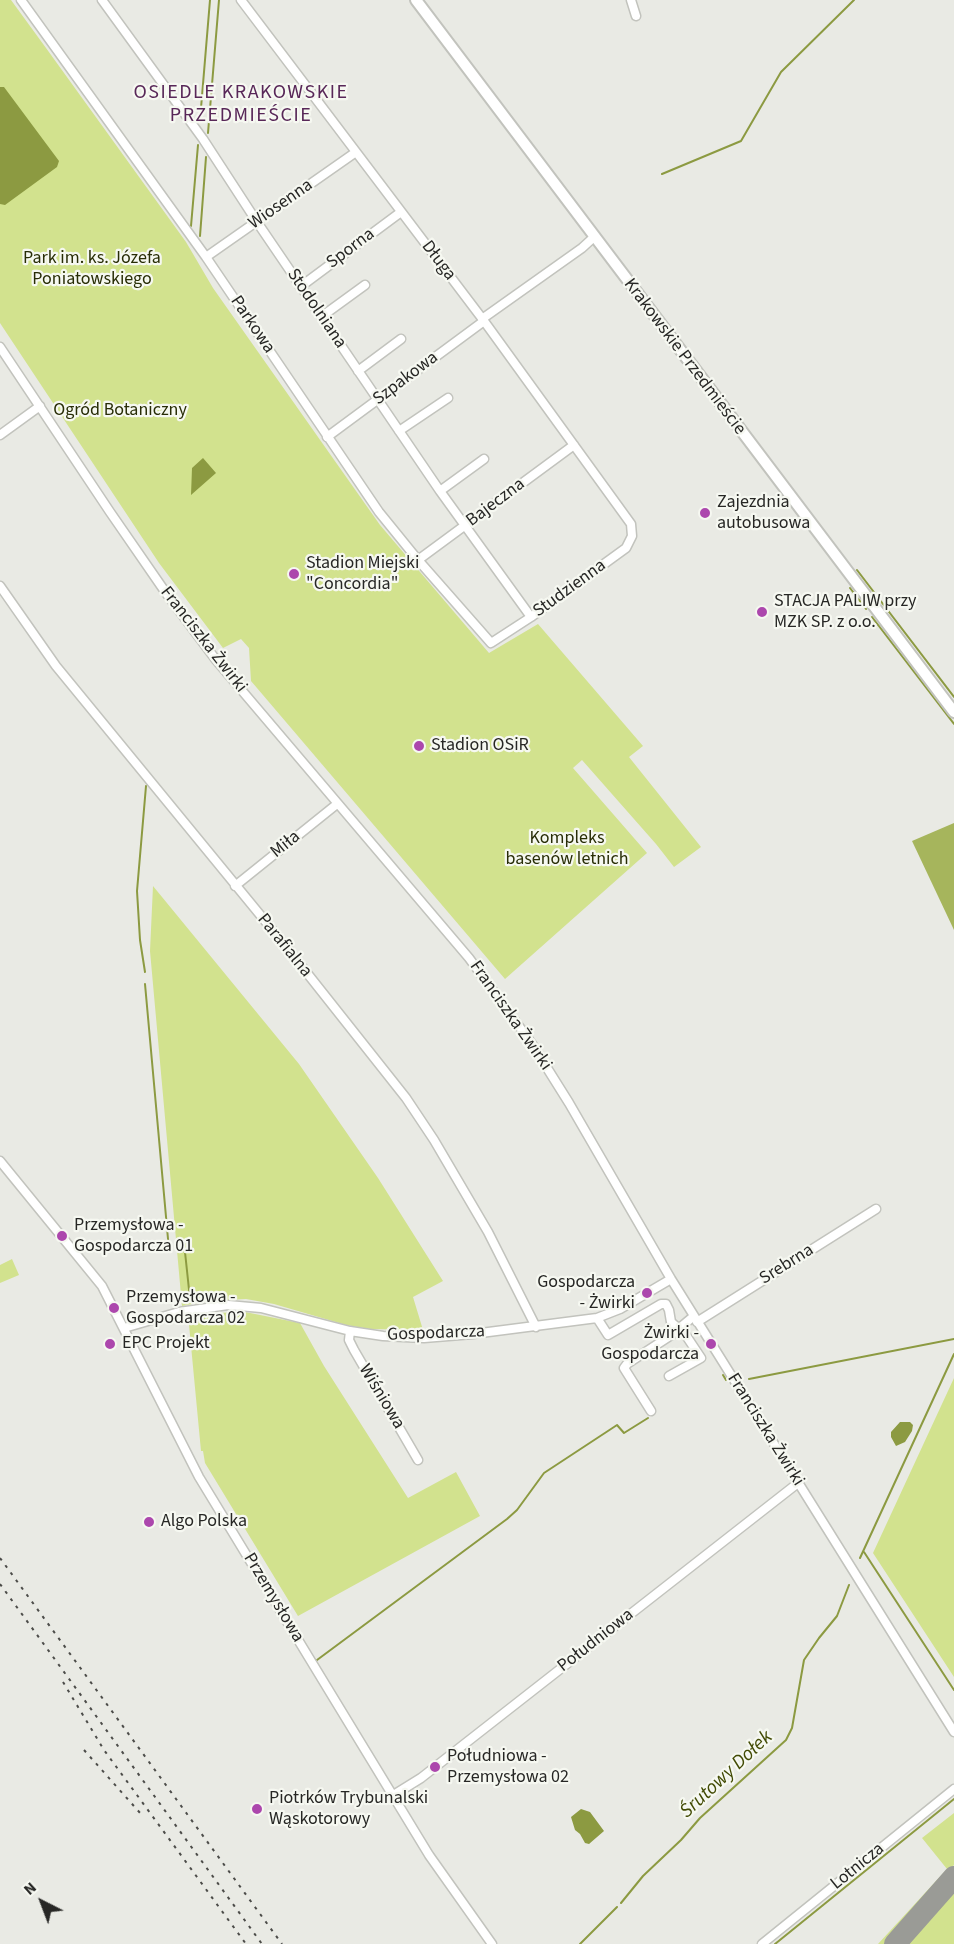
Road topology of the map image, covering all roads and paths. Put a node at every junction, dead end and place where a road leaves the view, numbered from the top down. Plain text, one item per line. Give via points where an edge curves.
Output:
1 (21, 0) edge
2 (102, 0) edge
3 (241, 0) edge
4 (416, 0) edge
5 (631, 0) edge
6 (636, 16) dead end
7 (356, 152) junction
8 (401, 212) junction
9 (257, 222) junction
10 (594, 237) junction
11 (206, 257) junction
12 (365, 285) dead end
13 (300, 287) junction
14 (321, 317) junction
15 (483, 320) junction
16 (402, 339) dead end
17 (0, 347) edge
18 (358, 371) junction
19 (448, 398) dead end
20 (378, 400) junction
21 (40, 406) junction
22 (399, 432) junction
23 (0, 435) edge
24 (327, 437) junction
25 (574, 445) junction
26 (484, 459) dead end
27 (440, 491) junction
28 (631, 524) joint
29 (464, 526) junction
30 (418, 560) junction
31 (0, 586) edge
32 (531, 617) junction
33 (491, 643) joint
34 (954, 712) edge
35 (337, 804) junction
36 (235, 886) junction
37 (0, 1161) edge
38 (876, 1209) dead end
39 (671, 1280) junction
40 (597, 1318) junction
41 (696, 1319) junction
42 (536, 1327) junction
43 (124, 1328) junction
44 (678, 1329) junction
45 (350, 1331) junction
46 (669, 1377) dead end
47 (651, 1411) dead end
48 (418, 1460) dead end
49 (798, 1483) junction
50 (954, 1732) edge
51 (954, 1789) edge
52 (392, 1796) junction
53 (492, 1944) edge
54 (762, 1944) edge

1 - 11 street, Parkowa
2 - 9 street, Stodolniana via 196,129
3 - 7 street, Długa
4 - 10 main road, Krakowskie Przedmieście
5 - 6 street
7 - 8 street, Długa
7 - 9 street, Wiosenna
8 - 13 street, Sporna
8 - 15 street, Długa
9 - 11 street, Wiosenna
9 - 13 street, Stodolniana
10 - 15 street, Szpakowa
10 - 34 main road, Krakowskie Przedmieście
11 - 24 street, Parkowa
12 - 14 street
13 - 14 street, Stodolniana
14 - 18 street, Stodolniana
15 - 20 street, Szpakowa
15 - 25 street, Długa
16 - 18 street
17 - 21 street, Franciszka Żwirki
18 - 20 street, Stodolniana
19 - 22 street
20 - 22 street, Stodolniana
20 - 24 street, Szpakowa
21 - 23 street
21 - 35 street, Franciszka Żwirki via 122,530 216,660
22 - 27 street, Stodolniana
24 - 30 street, Parkowa
25 - 28 street, Długa
25 - 29 street, Bajeczna
26 - 27 street
27 - 29 street, Stodolniana
28 - 32 street, Studzienna via 632,536 626,548
29 - 30 street, Bajeczna
29 - 32 street, Stodolniana
30 - 33 street, Parkowa
31 - 36 street, Parafialna via 56,666
32 - 33 street, Studzienna
35 - 36 street, Miła
35 - 39 street, Franciszka Żwirki via 469,958 532,1044
36 - 42 street, Parafialna via 406,1098 488,1232
37 - 43 street, Przemysłowa via 102,1286
38 - 41 street, Srebrna
39 - 40 street, Gospodarcza
39 - 41 street, Franciszka Żwirki
40 - 42 street, Gospodarcza
40 - 44 street via 608,1335 664,1303
41 - 44 street, Srebrna
41 - 49 street, Franciszka Żwirki
42 - 45 street, Gospodarcza via 424,1338
43 - 45 street, Gospodarcza via 179,1312 228,1305 261,1308
43 - 52 street, Przemysłowa via 199,1477
44 - 46 street via 701,1358
44 - 47 street, Srebrna via 624,1368
45 - 48 street, Wiśniowa via 354,1350
49 - 50 street, Franciszka Żwirki
49 - 52 street, Południowa via 421,1778
51 - 54 street, Lotnicza
52 - 53 street, Przemysłowa

